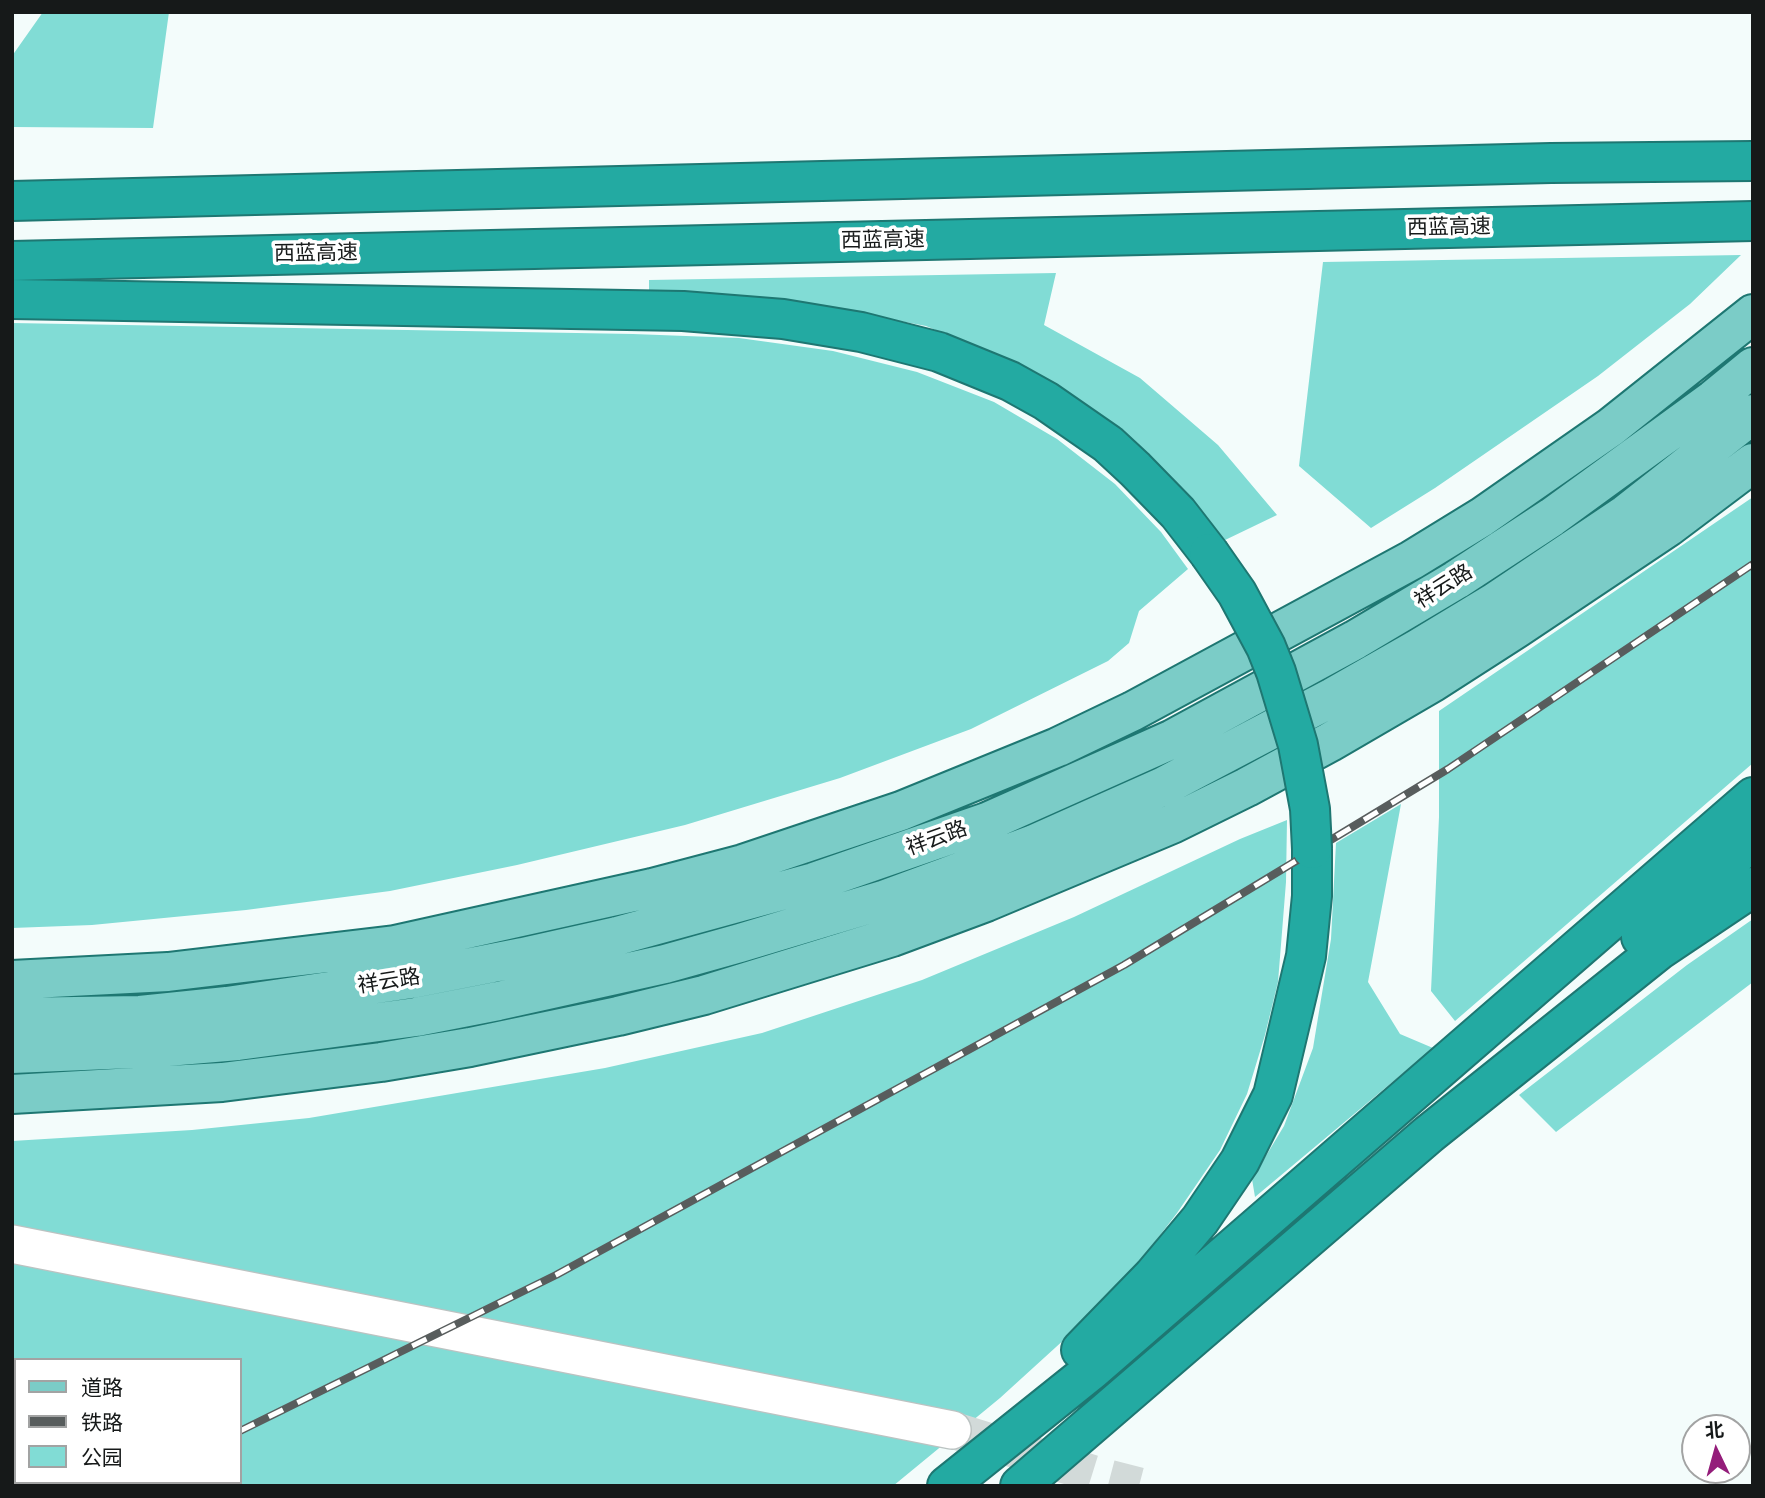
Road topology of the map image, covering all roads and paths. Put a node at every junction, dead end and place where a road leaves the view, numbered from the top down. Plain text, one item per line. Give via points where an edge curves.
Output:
1 (1753, 161) edge
2 (12, 201) edge
3 (1753, 221) edge
4 (12, 261) edge
5 (12, 299) edge
6 (1753, 314) edge
7 (1753, 367) edge
8 (1753, 414) edge
9 (1753, 463) edge
10 (1753, 797) edge
11 (1753, 840) edge
12 (1753, 887) edge
13 (12, 979) edge
14 (12, 1017) edge
15 (12, 1054) edge
16 (12, 1094) edge
17 (1429, 1134) junction
18 (12, 1244) edge
19 (952, 1430) tunnel mouth
20 (945, 1486) edge
21 (1020, 1486) edge

1 - 2 highway
3 - 4 highway, 西蓝高速
5 - 20 highway, bridge via 683,311 783,318 861,332 939,352 1046,401 1108,444 1178,513 1237,593 1266,646 1298,745 1312,849 1310,926 1301,985 1273,1095 1240,1161 1200,1220 1153,1276
6 - 13 main road via 1611,428 1412,560 1133,711 901,811 743,864 396,945 168,972
7 - 14 main road, 祥云路 via 1552,517 1355,640 1173,739 987,822 814,882 523,957 227,1006 140,1014
8 - 15 main road, 祥云路 via 1626,514 1419,648 1164,786 959,872 816,921 665,964 484,1003 238,1041
9 - 16 main road via 1668,527 1433,682 1247,787 1172,824 904,933 704,995 470,1047 222,1082
10 - 20 highway via 1092,1370
11 - 17 highway via 1630,946
12 - 17 highway via 1658,950
17 - 21 highway
18 - 19 street

